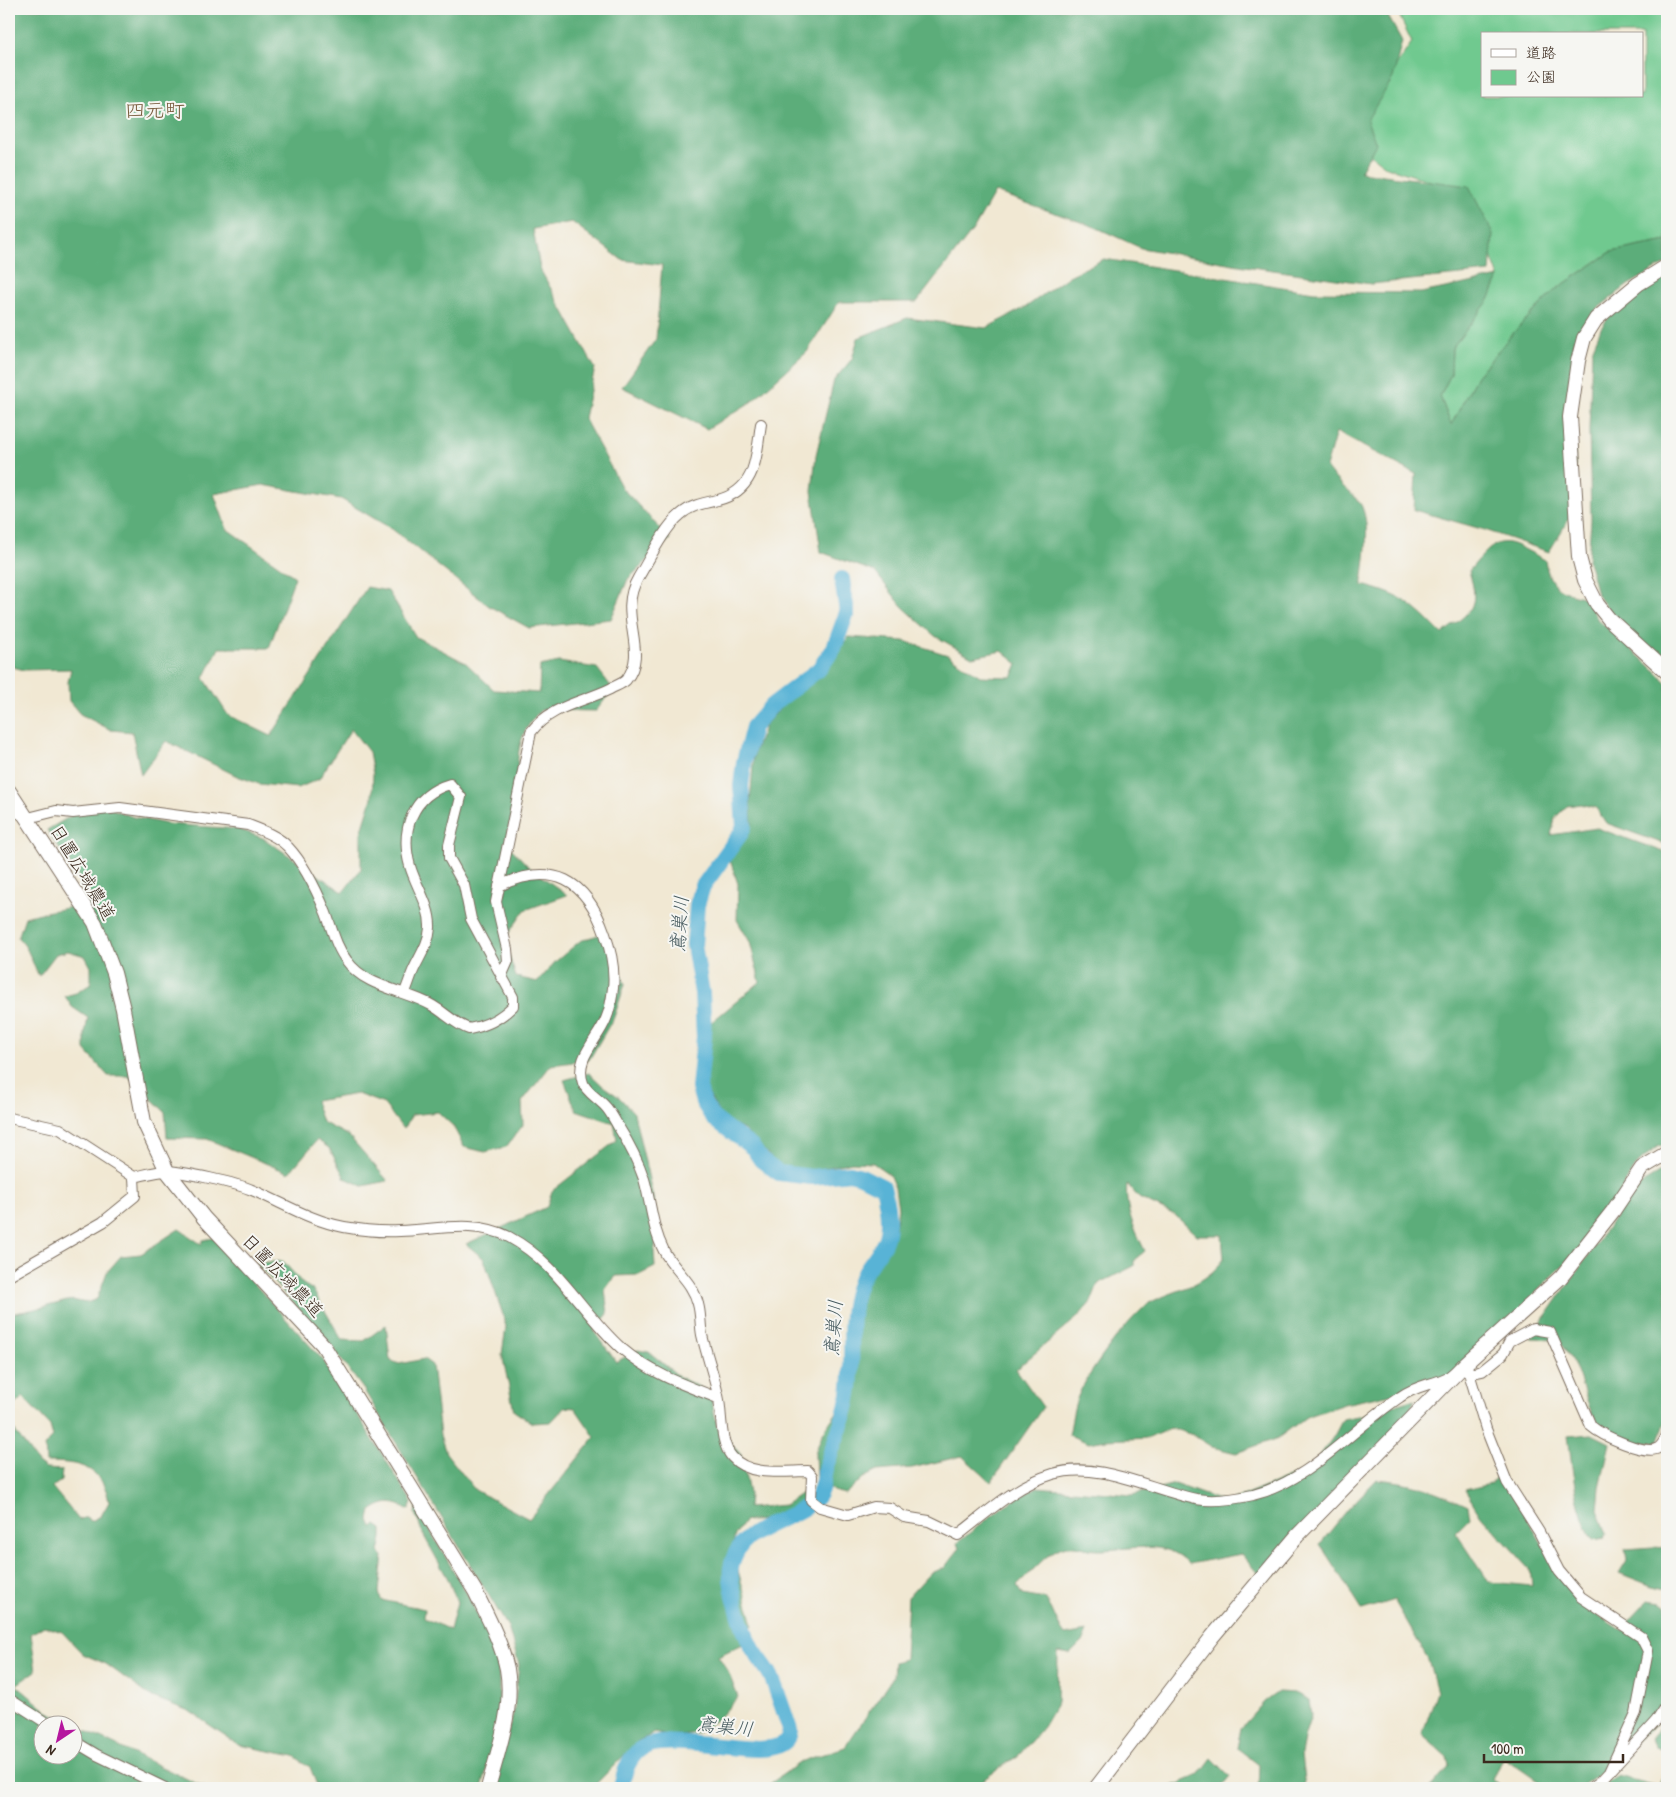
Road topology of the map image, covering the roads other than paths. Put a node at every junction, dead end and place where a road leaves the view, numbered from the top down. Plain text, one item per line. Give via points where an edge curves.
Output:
1 (1667, 266) edge
2 (761, 424) dead end
3 (1667, 672) edge
4 (9, 791) edge
5 (9, 808) edge
6 (28, 818) junction
7 (499, 886) junction
8 (501, 977) junction
9 (405, 992) junction
10 (9, 1118) edge
11 (1667, 1153) edge
12 (167, 1171) junction
13 (134, 1177) junction
14 (9, 1276) edge
15 (1468, 1369) junction
16 (718, 1398) junction
17 (1667, 1435) edge
18 (9, 1700) edge
19 (1667, 1704) edge
20 (32, 1714) edge
21 (82, 1746) edge
22 (1609, 1772) junction
23 (165, 1788) edge
24 (488, 1788) edge
25 (1096, 1788) edge
26 (1591, 1788) edge

1 - 3 street via 1638,284 1596,319 1584,338 1570,417 1579,556 1585,580 1609,619
2 - 7 street via 754,469 740,490 727,498 691,506 678,516 636,581 628,604 636,661 625,681 558,709 538,722 531,732
4 - 6 street, 日置広域農道
5 - 6 street
6 - 9 street via 56,811 73,813 120,808 248,825 266,832 287,846 300,863 347,962 375,982
6 - 12 street, 日置広域農道 via 87,908 106,950 123,1010 144,1122
7 - 8 street via 496,902 508,961
7 - 16 street via 536,874 565,879 588,898 601,921 610,948 613,988 607,1018 580,1068 584,1085 606,1107 618,1126 644,1179 656,1233 664,1252 692,1287 699,1304 702,1334
8 - 9 street via 513,997 513,1006 488,1023 468,1029
8 - 9 street via 471,918 464,885 449,858 449,845 461,797 450,784 439,787 418,802 409,823 410,866 427,908 430,928
10 - 13 street via 60,1129
11 - 15 street via 1642,1168 1561,1277
12 - 13 street
12 - 16 street via 251,1190 300,1213 343,1227 398,1231 463,1227 486,1229 507,1236 531,1251 559,1276 622,1349 662,1377
12 - 24 street, 日置広域農道 via 204,1218 323,1345 475,1591 500,1646 509,1687 500,1744
13 - 14 street via 135,1196 110,1217
15 - 16 street via 1400,1396 1297,1475 1253,1495 1198,1499 1113,1476 1074,1470 1053,1474 1008,1496 958,1535 930,1521 904,1517 890,1508 874,1508 848,1515 820,1507 811,1500 812,1476 808,1471 762,1471 745,1466 727,1449
15 - 17 street via 1482,1371 1503,1354 1510,1341 1533,1329 1550,1332 1591,1426 1599,1433 1648,1451 1659,1448
15 - 22 street via 1486,1429 1507,1482 1559,1571 1581,1596 1641,1637 1648,1651 1636,1713
15 - 25 street via 1297,1536 1262,1575
18 - 20 street
19 - 22 street via 1656,1721
21 - 23 street
22 - 26 street

